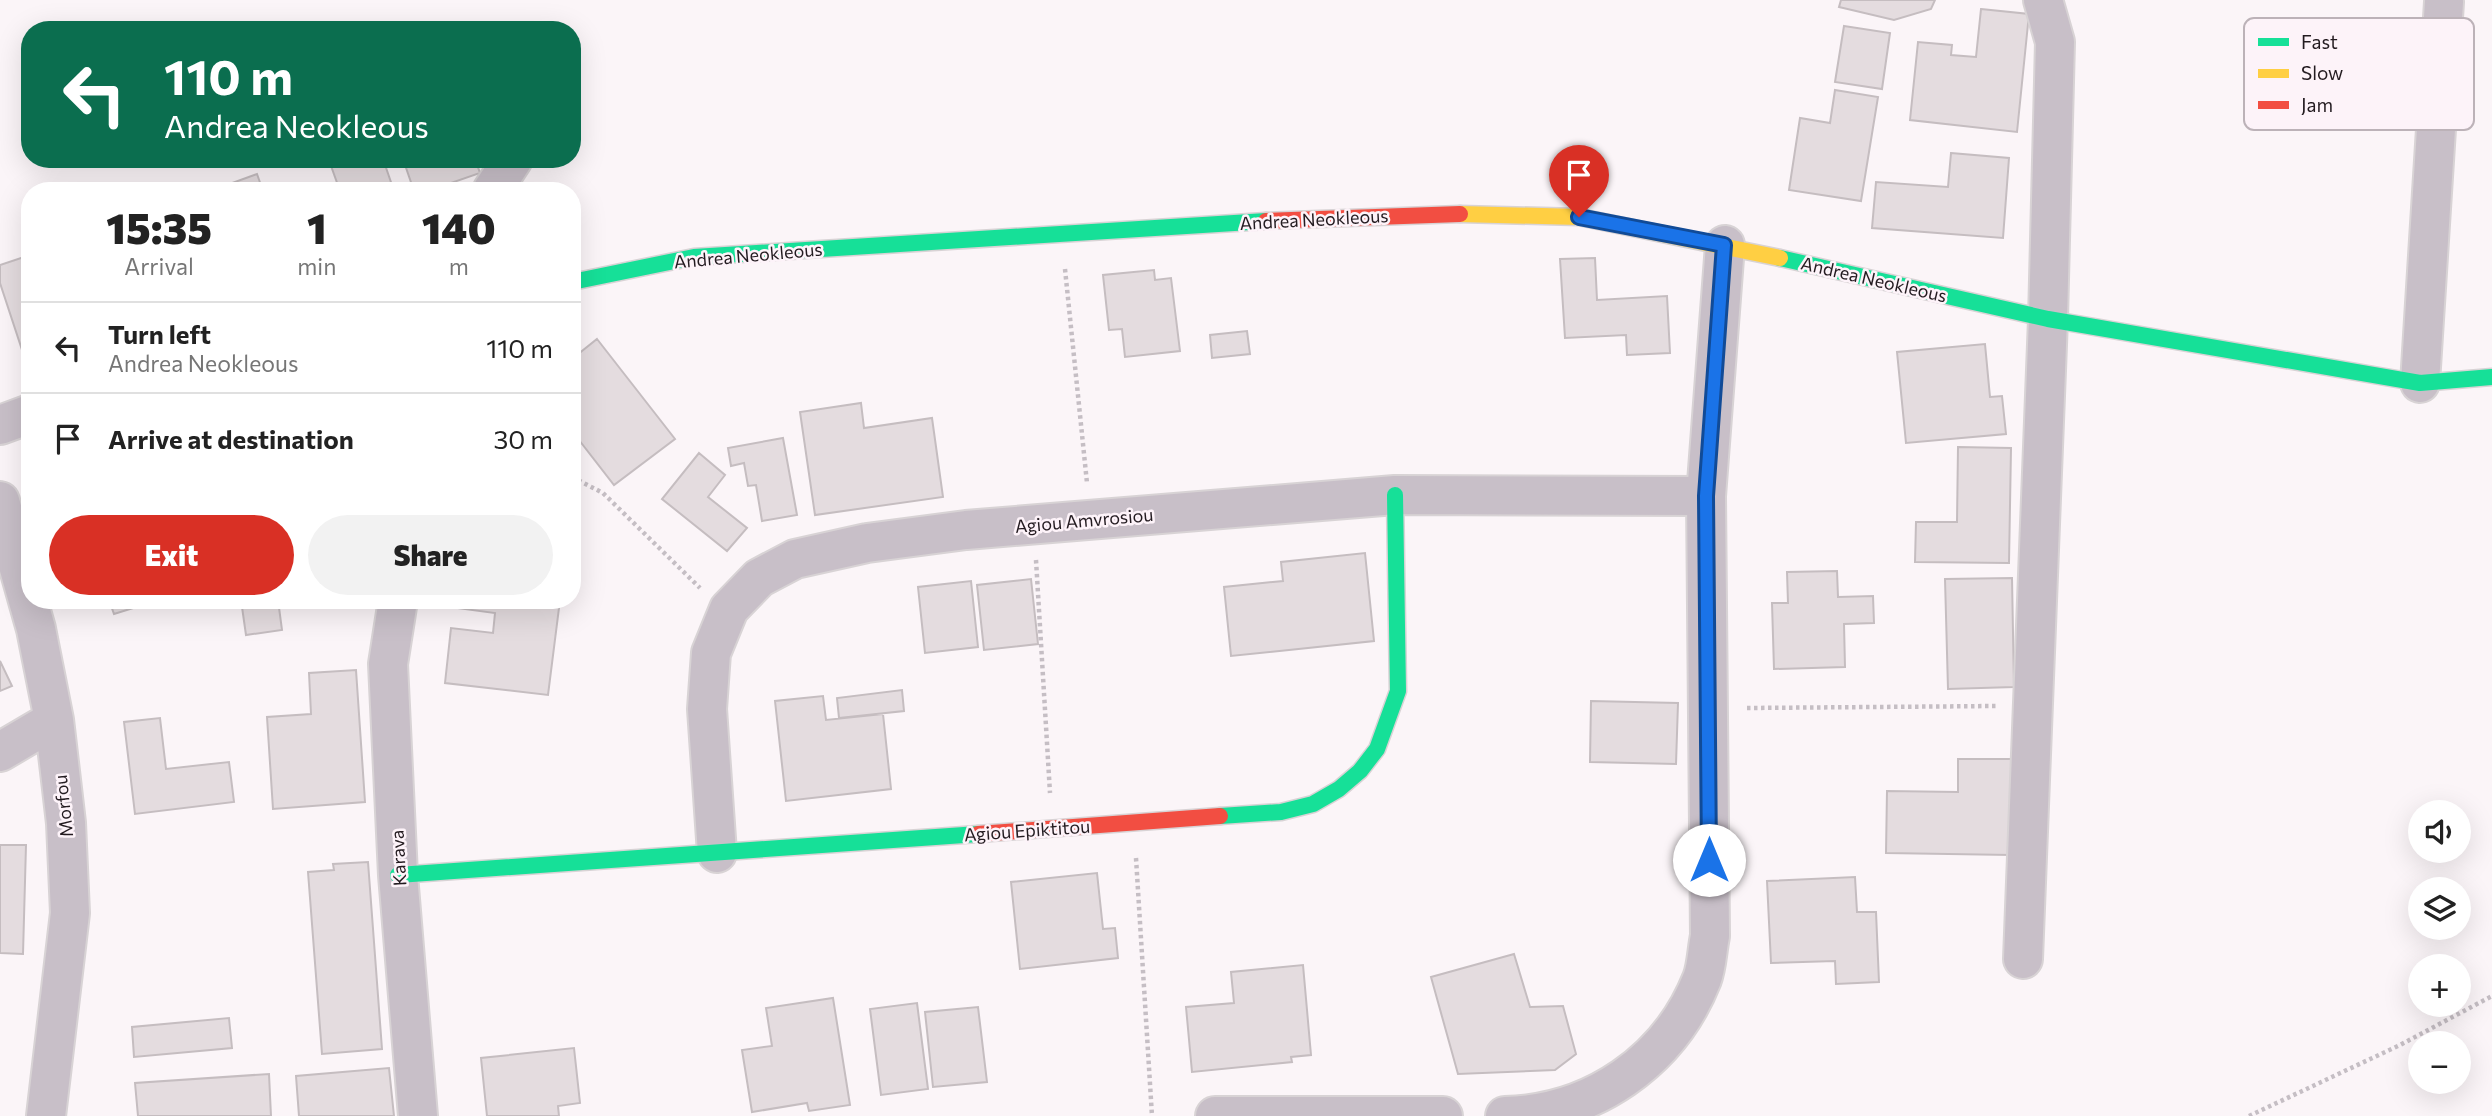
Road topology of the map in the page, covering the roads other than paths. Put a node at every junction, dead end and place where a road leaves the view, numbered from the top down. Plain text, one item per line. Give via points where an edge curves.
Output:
1 (2042, 0) edge
2 (2436, 130) edge
3 (1724, 245) junction
4 (581, 280) edge
5 (2048, 319) junction
6 (2492, 377) edge
7 (2420, 383) junction
8 (21, 417) edge
9 (0, 425) edge
10 (1395, 495) junction
11 (1706, 496) junction
12 (0, 501) edge
13 (21, 576) edge
14 (30, 609) edge
15 (397, 609) edge
16 (54, 720) junction
17 (0, 752) edge
18 (717, 853) junction
19 (398, 875) junction
20 (2023, 959) dead end
21 (46, 1116) edge
22 (418, 1116) edge
23 (1215, 1116) edge
24 (1443, 1116) edge
25 (1504, 1116) edge

1 - 5 street via 2055,42
2 - 7 street
3 - 4 street, Andrea Neokleous via 1579,217 1438,213 694,257
3 - 5 street, Andrea Neokleous
3 - 11 street
5 - 7 street, Andrea Neokleous
5 - 20 street
6 - 7 street, Andrea Neokleous
8 - 9 street
10 - 11 street, Agiou Amvrosiou
10 - 18 street, Agiou Amvrosiou via 1034,524 867,543 795,559 759,578 727,614 711,653 707,709
10 - 18 street, Agiou Epiktitou via 1398,691 1377,749 1360,771 1313,804 1281,812
11 - 25 street via 1710,936 1702,977 1670,1034 1649,1060 1624,1079 1592,1098 1556,1111
12 - 13 street, Morfou
14 - 16 street, Morfou
15 - 19 street, Karava via 388,664
16 - 17 street
16 - 21 street, Morfou via 70,913
18 - 19 street, Agiou Epiktitou
19 - 22 street, Karava
23 - 24 street

